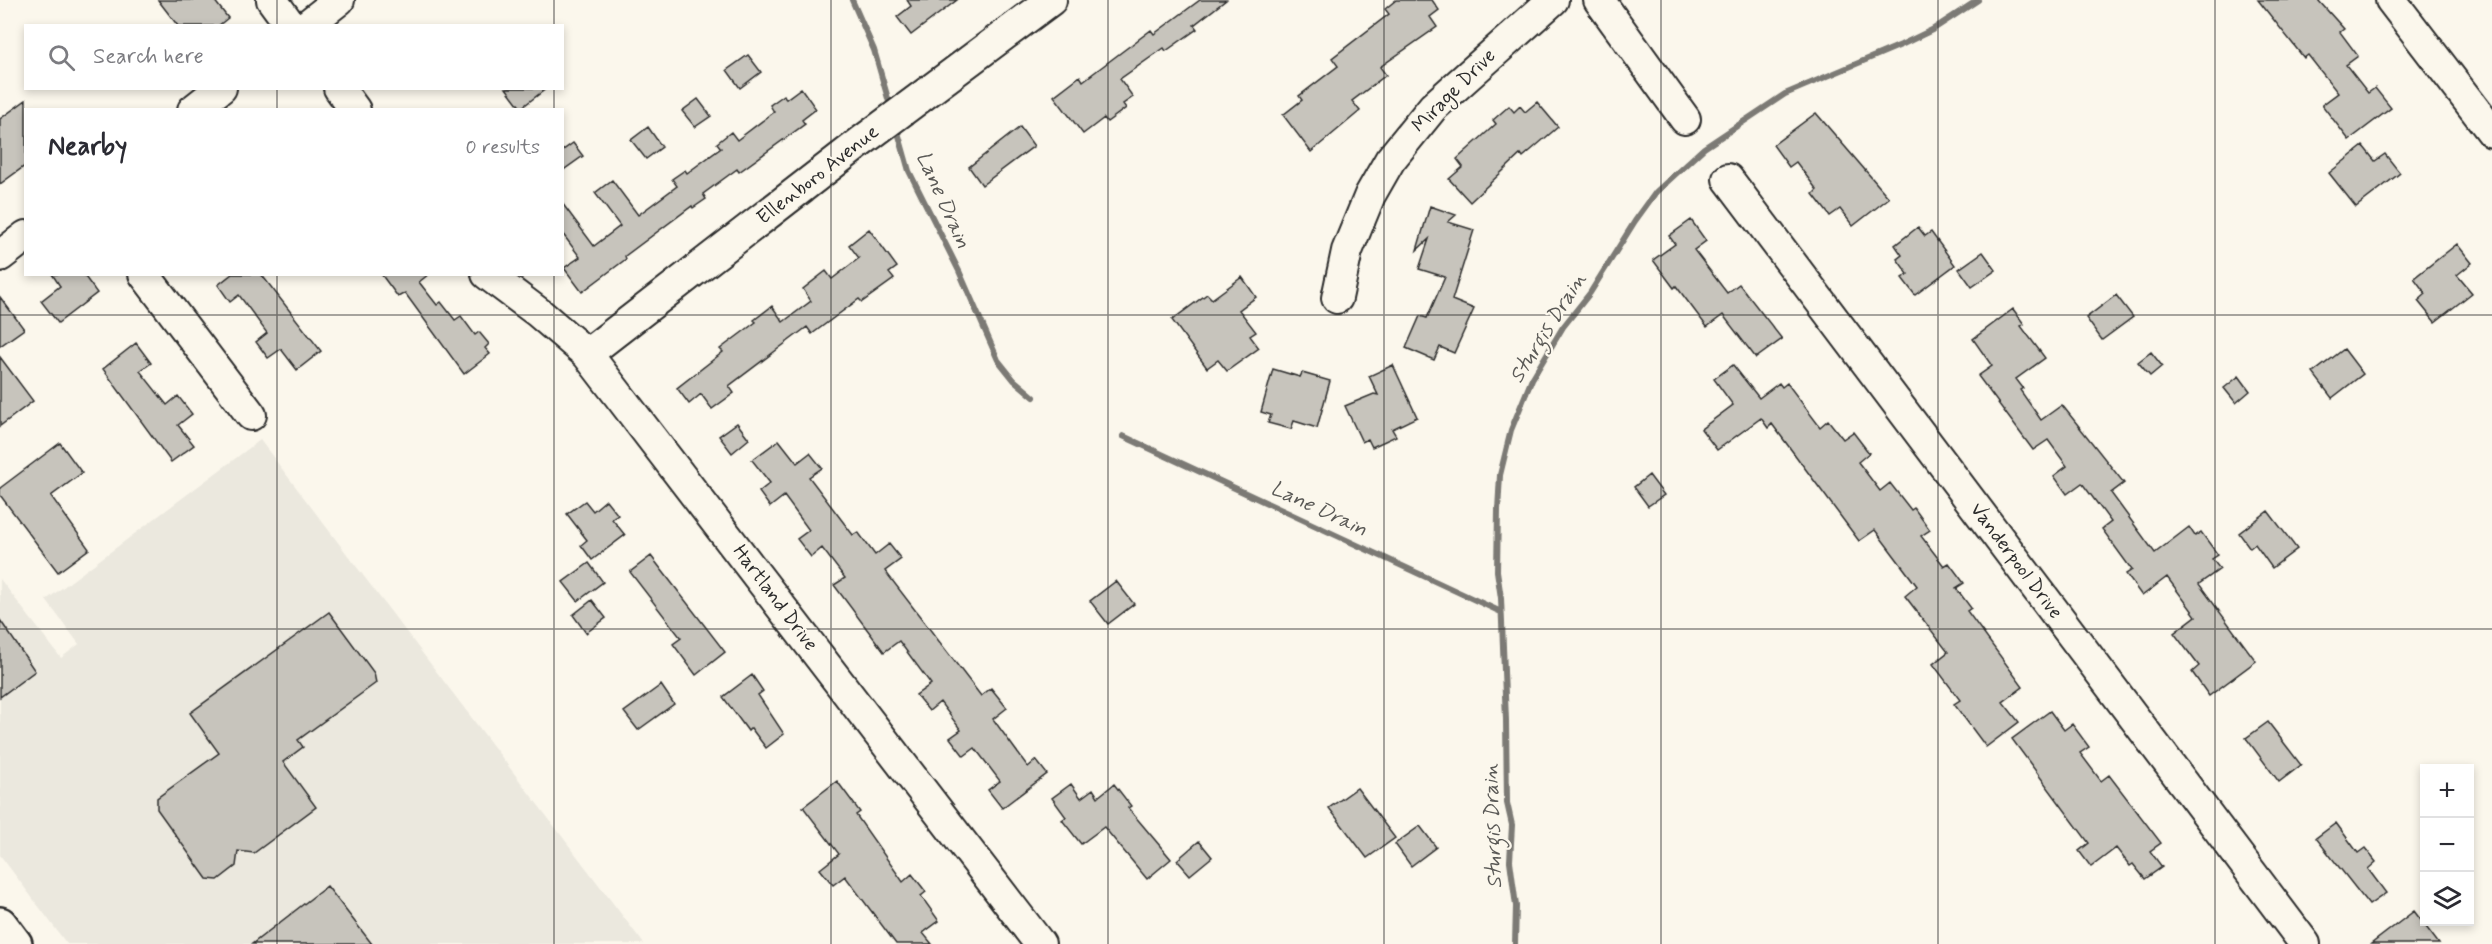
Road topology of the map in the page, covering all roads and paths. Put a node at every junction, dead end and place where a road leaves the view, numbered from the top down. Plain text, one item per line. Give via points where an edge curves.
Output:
1 (272, 0) edge
2 (339, 0) edge
3 (1051, 0) edge
4 (1553, 0) edge
5 (1599, 0) edge
6 (2391, 0) edge
7 (290, 24) edge
8 (309, 24) edge
9 (217, 90) edge
10 (340, 90) edge
11 (195, 108) edge
12 (354, 108) edge
13 (1685, 119) dead end
14 (2492, 132) edge
15 (1728, 178) dead end
16 (24, 238) edge
17 (0, 256) edge
18 (146, 276) edge
19 (490, 276) edge
20 (1337, 298) dead end
21 (587, 354) junction
22 (251, 415) dead end
23 (0, 924) edge
24 (0, 939) edge
25 (10, 944) edge
26 (15, 944) edge
27 (1040, 944) edge
28 (2305, 944) edge

1 - 7 street
2 - 8 street
3 - 21 street, Ellenboro Avenue
4 - 20 street, Mirage Drive via 1433,107 1390,160 1370,195 1347,251
5 - 13 street
6 - 14 street
9 - 11 street
10 - 12 street
15 - 28 street, Vanderpool Drive
16 - 17 street
18 - 22 street
19 - 21 street, Hartland Drive
21 - 27 street, Hartland Drive
23 - 26 main road
24 - 25 main road

